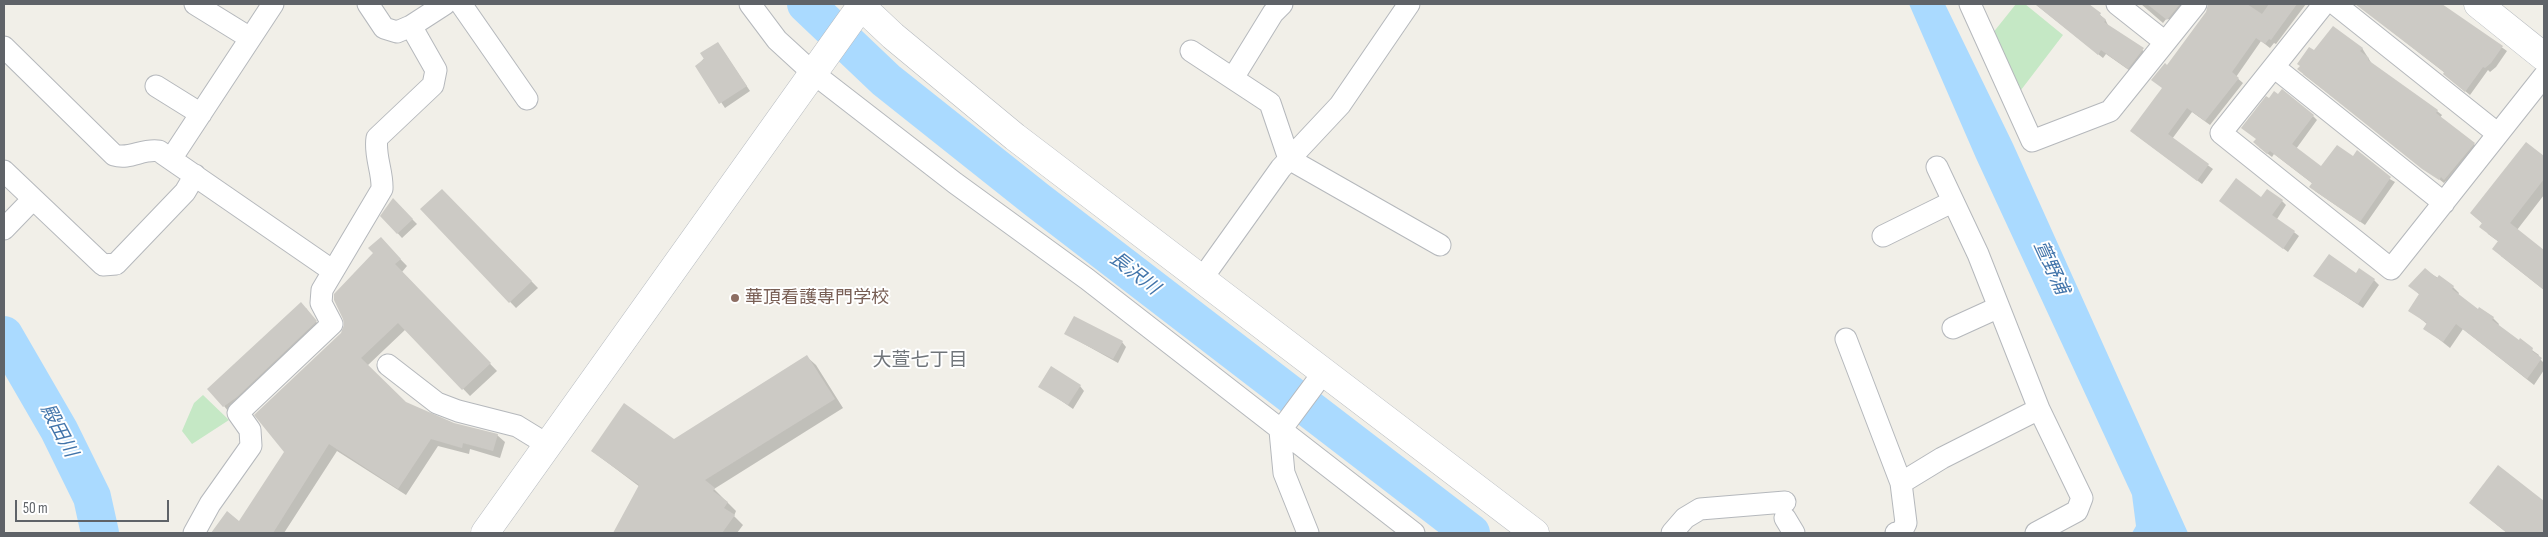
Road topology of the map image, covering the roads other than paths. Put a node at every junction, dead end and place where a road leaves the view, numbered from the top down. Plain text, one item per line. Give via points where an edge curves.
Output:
1 (195, 4) edge
2 (273, 4) edge
3 (368, 4) edge
4 (445, 4) edge
5 (461, 4) edge
6 (750, 4) edge
7 (1409, 4) edge
8 (1970, 4) edge
9 (2117, 4) edge
10 (2196, 4) edge
11 (2324, 4) edge
12 (2335, 4) edge
13 (2478, 4) edge
14 (1272, 7) edge
15 (858, 9) edge
16 (412, 26) junction
17 (250, 38) junction
18 (2165, 42) junction
19 (4, 47) edge
20 (1191, 51) dead end
21 (2544, 57) edge
22 (2274, 67) junction
23 (816, 68) junction
24 (2544, 76) edge
25 (1233, 78) junction
26 (156, 86) dead end
27 (527, 99) dead end
28 (201, 114) junction
29 (2498, 134) junction
30 (171, 159) junction
31 (1289, 159) junction
32 (1937, 167) dead end
33 (4, 171) edge
34 (195, 175) junction
35 (33, 199) junction
36 (1952, 202) junction
37 (2444, 203) junction
38 (4, 229) edge
39 (1883, 236) dead end
40 (1440, 244) dead end
41 (333, 270) junction
42 (1201, 280) junction
43 (1997, 308) junction
44 (1953, 328) dead end
45 (1846, 338) dead end
46 (388, 365) dead end
47 (1320, 378) junction
48 (2039, 409) junction
49 (1282, 428) junction
50 (548, 445) junction
51 (1901, 483) junction
52 (1788, 518) edge
53 (194, 533) edge
54 (485, 533) edge
55 (1308, 533) edge
56 (1414, 533) edge
57 (1535, 533) edge
58 (1672, 533) edge
59 (1896, 533) edge
60 (2036, 533) edge

1 - 17 street
2 - 17 street
3 - 16 street via 384,28 397,32
4 - 16 street
5 - 27 street
6 - 23 street via 777,40
7 - 31 street via 1340,105
8 - 18 street via 2032,141 2110,111
9 - 18 street
10 - 18 street
11 - 22 street
12 - 29 street
13 - 21 street
14 - 25 street
15 - 23 street
15 - 42 street via 1015,137
16 - 41 street via 436,70 433,85 376,138 382,189
17 - 28 street
19 - 30 street via 114,155 123,158 150,149 159,150
20 - 25 street
22 - 37 street
22 - 37 street via 2221,134 2391,269
23 - 49 street via 955,183
23 - 50 street
24 - 29 street
25 - 31 street via 1270,103
26 - 28 street
28 - 30 street
29 - 37 street
30 - 34 street
31 - 40 street
31 - 42 street
32 - 36 street
33 - 35 street
34 - 35 street via 185,192 116,264 103,265
34 - 41 street
35 - 38 street
36 - 39 street
36 - 43 street via 1978,254
41 - 53 street via 322,290 321,303 332,324 238,413 250,430 251,446 210,504
42 - 47 street
43 - 44 street
43 - 48 street
45 - 51 street
46 - 50 street via 437,403 517,426
47 - 49 street
47 - 57 street
48 - 51 street via 1942,458
48 - 60 street via 2082,498 2077,511
49 - 55 street via 1284,473
49 - 56 street
50 - 54 street
51 - 59 street via 1906,524 1901,533
52 - 58 street via 1700,509 1685,518

